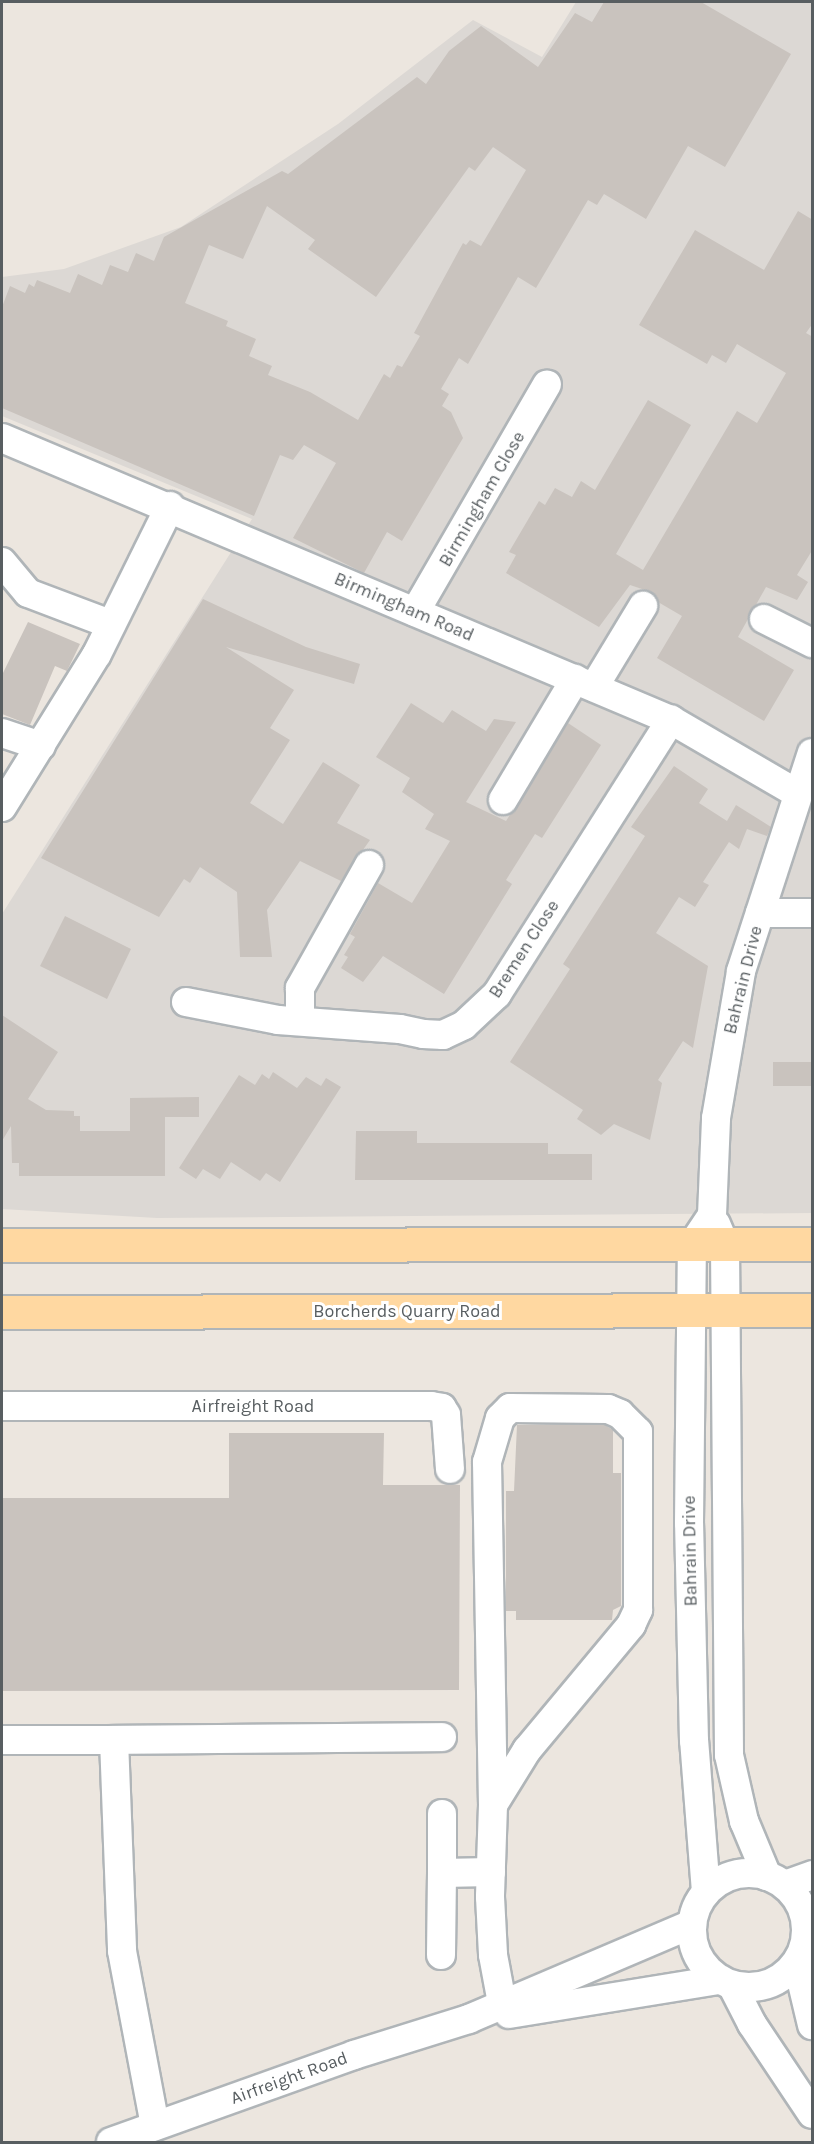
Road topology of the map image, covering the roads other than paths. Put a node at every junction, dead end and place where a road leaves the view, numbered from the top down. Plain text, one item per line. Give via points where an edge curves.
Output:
1 (547, 384) dead end
2 (2, 438) edge
3 (170, 506) junction
4 (2, 562) edge
5 (643, 606) dead end
6 (415, 612) junction
7 (764, 619) dead end
8 (110, 624) junction
9 (813, 643) edge
10 (584, 683) junction
11 (671, 720) junction
12 (2, 733) edge
13 (41, 746) junction
14 (813, 753) edge
15 (798, 794) junction
16 (503, 800) dead end
17 (2, 807) edge
18 (369, 865) dead end
19 (760, 913) junction
20 (813, 913) edge
21 (186, 1002) dead end
22 (300, 1022) junction
23 (712, 1215) junction
24 (813, 1244) edge
25 (2, 1245) edge
26 (692, 1245) junction
27 (725, 1245) junction
28 (689, 1309) junction
29 (813, 1310) edge
30 (2, 1312) edge
31 (726, 1312) junction
32 (2, 1406) edge
33 (450, 1469) dead end
34 (442, 1737) dead end
35 (2, 1740) edge
36 (114, 1740) junction
37 (493, 1805) junction
38 (442, 1814) dead end
39 (491, 1872) junction
40 (442, 1873) junction
41 (813, 1875) edge
42 (776, 1881) junction
43 (706, 1892) junction
44 (692, 1924) junction
45 (805, 1944) edge
46 (441, 1955) dead end
47 (726, 1983) junction
48 (502, 2003) junction
49 (469, 2019) junction
50 (813, 2025) edge
51 (813, 2114) edge
52 (155, 2127) junction
53 (111, 2142) edge

1 - 6 lane, Birmingham Close
2 - 3 lane, Birmingham Road
3 - 6 lane, Birmingham Road
3 - 8 lane
4 - 8 lane via 28,593
5 - 10 lane
6 - 10 lane, Birmingham Road
7 - 9 lane
8 - 13 lane via 97,654
10 - 11 lane, Birmingham Road
10 - 16 lane
11 - 15 lane, Birmingham Road
11 - 22 lane, Bremen Close via 497,994 478,1014 443,1035
12 - 13 lane
13 - 17 lane
14 - 15 lane, Bahrain Drive
15 - 19 lane, Bahrain Drive
18 - 22 lane via 300,988
19 - 20 lane
19 - 23 lane, Bahrain Drive via 741,971 726,1046 716,1118
21 - 22 lane, Bremen Close
23 - 26 lane
23 - 27 lane, Bahrain Drive
24 - 27 main road
25 - 26 main road
26 - 27 main road
26 - 28 lane, Bahrain Drive
27 - 31 lane, Bahrain Drive
28 - 30 main road, Borcherds Quarry Road
28 - 31 main road, Borcherds Quarry Road
28 - 43 lane, Bahrain Drive via 694,1741
29 - 31 main road, Borcherds Quarry Road
31 - 42 lane, Bahrain Drive via 729,1755 744,1821
32 - 33 lane, Airfreight Road via 431,1406 442,1408 446,1415
34 - 36 lane
35 - 36 lane
36 - 52 lane via 122,1951
37 - 37 lane via 527,1750 631,1625 638,1610 638,1432 608,1408 510,1408 495,1430 487,1462
37 - 39 lane
38 - 40 lane
39 - 40 lane
39 - 48 lane via 493,1954
40 - 46 lane
41 - 42 lane
42 - 43 lane via 734,1875
42 - 45 lane via 802,1909
43 - 44 lane
44 - 47 lane via 698,1956
44 - 48 lane, Airfreight Road
45 - 47 lane via 787,1973 761,1986
45 - 50 lane
47 - 49 lane, Airfreight Road
47 - 51 lane
48 - 49 lane, Airfreight Road
49 - 52 lane, Airfreight Road via 354,2055
52 - 53 lane, Airfreight Road

